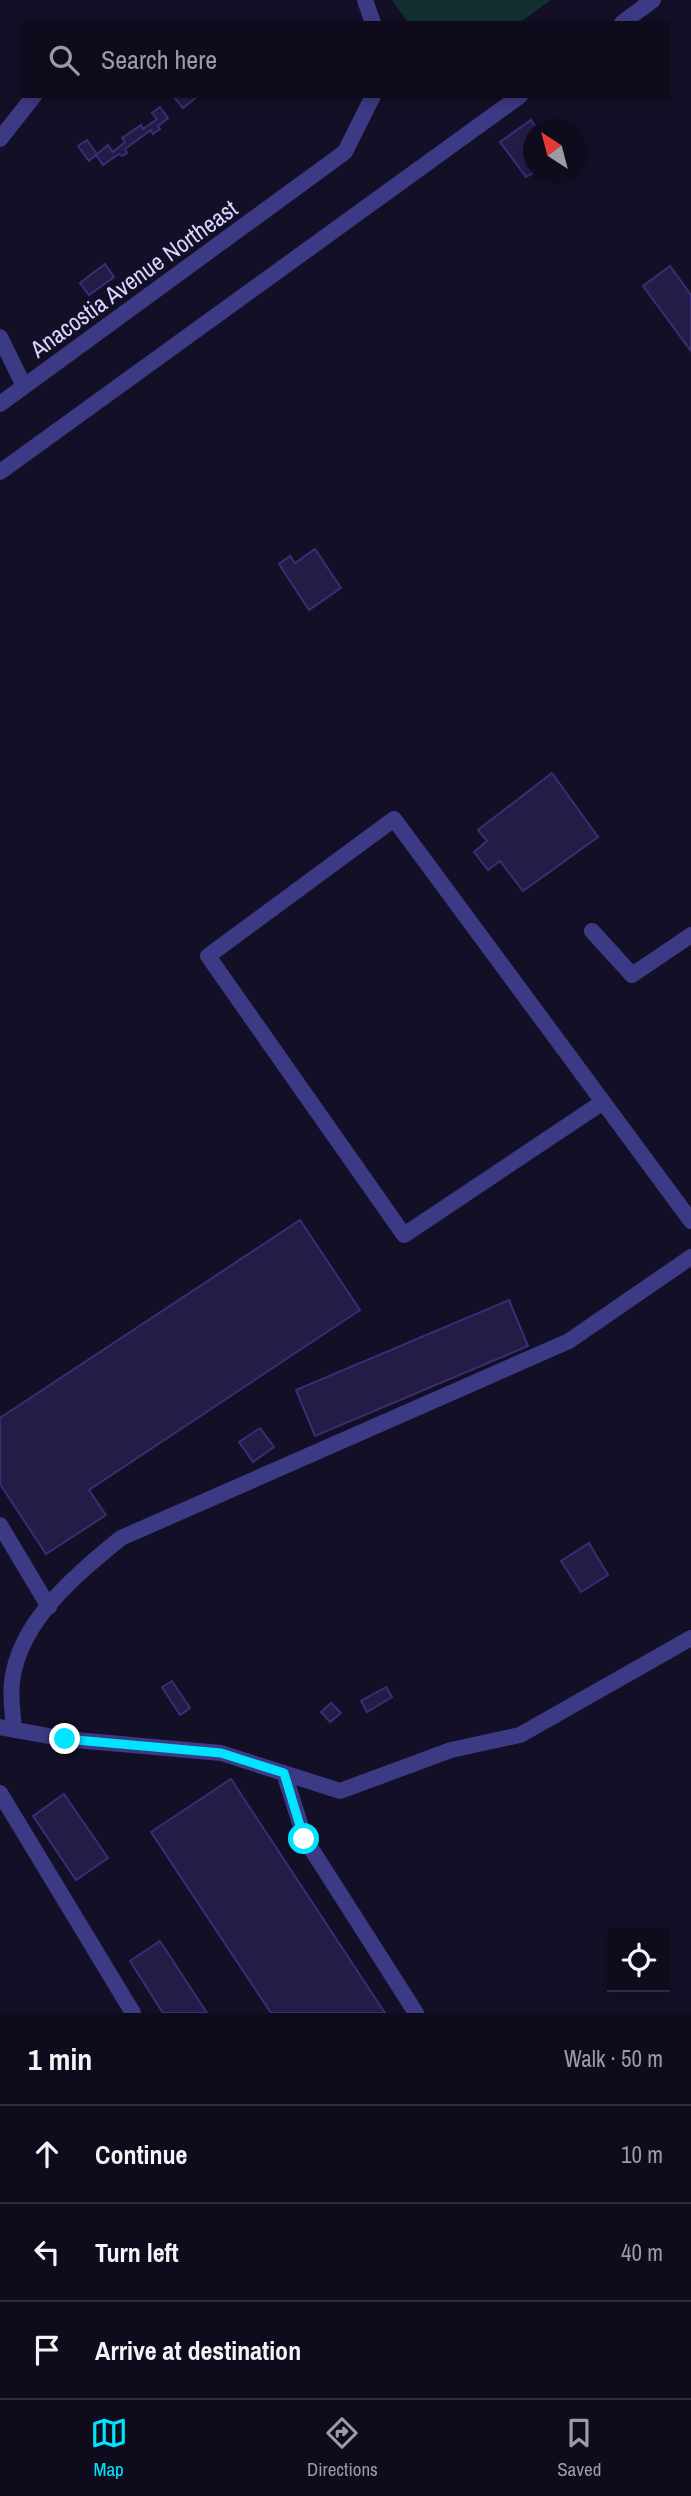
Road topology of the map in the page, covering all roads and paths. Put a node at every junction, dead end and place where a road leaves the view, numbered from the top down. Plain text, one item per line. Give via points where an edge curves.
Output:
1 (365, 0) edge
2 (653, 0) edge
3 (372, 21) edge
4 (625, 21) edge
5 (32, 98) edge
6 (372, 98) edge
7 (517, 98) edge
8 (0, 139) edge
9 (0, 337) edge
10 (24, 386) junction
11 (0, 404) edge
12 (0, 472) edge
13 (592, 931) dead end
14 (691, 935) edge
15 (603, 1101) junction
16 (691, 1221) edge
17 (691, 1257) edge
18 (0, 1525) edge
19 (49, 1607) junction
20 (691, 1638) edge
21 (7, 1728) edge
22 (284, 1773) junction
23 (0, 1793) edge
24 (134, 2013) edge
25 (416, 2013) edge

1 - 3 lane
2 - 4 lane
5 - 8 lane
6 - 10 lane, Anacostia Avenue Northeast via 345,152
7 - 12 lane
9 - 10 lane
10 - 11 lane, Anacostia Avenue Northeast
13 - 14 lane via 632,975
15 - 15 lane via 394,819 208,956 404,1235
15 - 16 lane
17 - 19 lane via 569,1341 121,1538 71,1580
18 - 19 lane
19 - 21 lane via 31,1628 12,1681
20 - 22 lane via 520,1735 451,1750 340,1791
21 - 22 lane via 65,1739 221,1753
22 - 25 lane via 304,1839
23 - 24 lane

